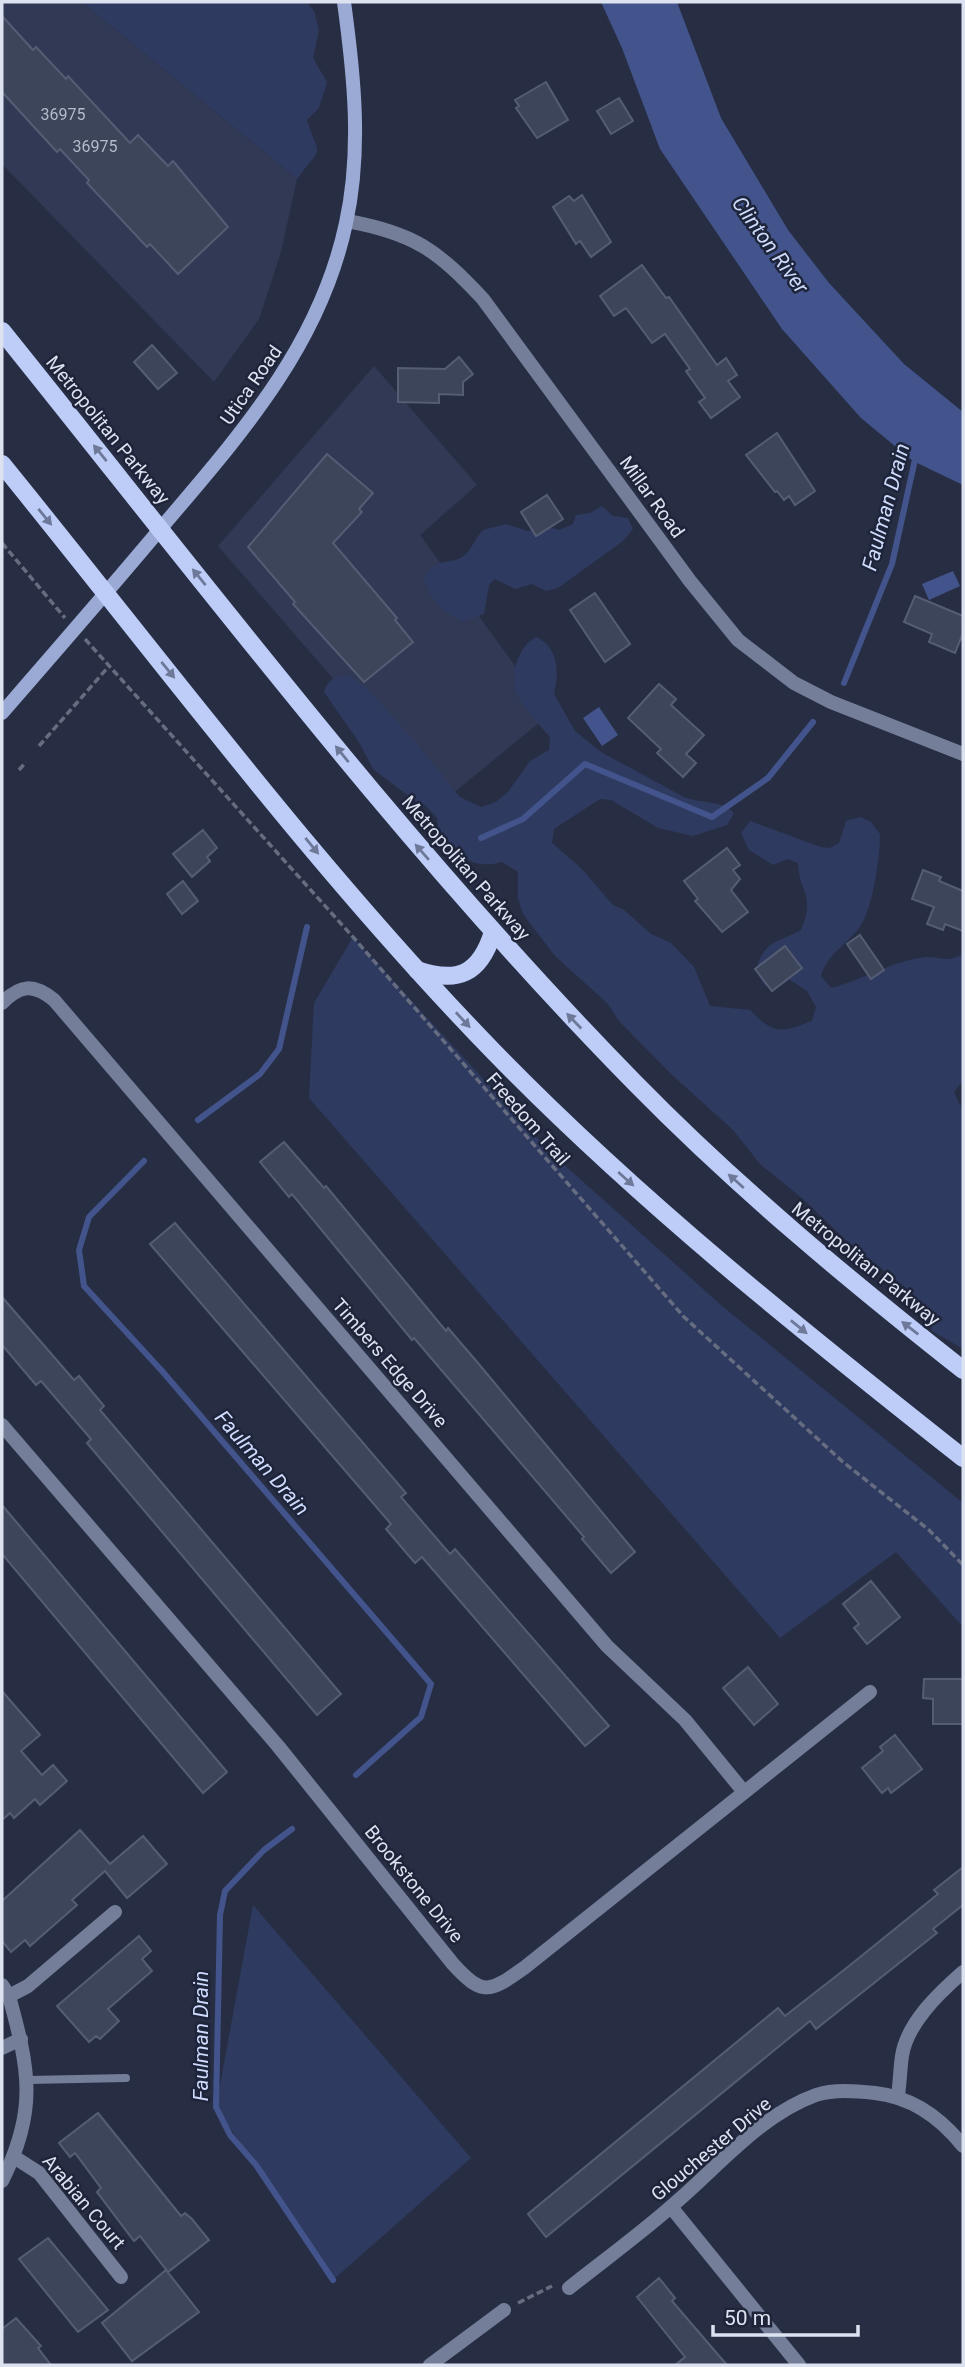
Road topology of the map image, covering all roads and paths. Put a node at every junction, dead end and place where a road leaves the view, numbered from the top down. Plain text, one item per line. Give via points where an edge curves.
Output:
1 (344, 2) edge
2 (347, 221) junction
3 (2, 331) edge
4 (2, 464) edge
5 (160, 529) junction
6 (2, 543) edge
7 (107, 593) junction
8 (55, 608) dead end
9 (104, 659) dead end
10 (110, 665) junction
11 (2, 713) edge
12 (39, 747) dead end
13 (963, 754) edge
14 (26, 762) dead end
15 (19, 770) dead end
16 (493, 932) junction
17 (417, 970) junction
18 (2, 1003) edge
19 (963, 1370) edge
20 (2, 1425) edge
21 (963, 1458) edge
22 (963, 1565) edge
23 (870, 1692) dead end
24 (744, 1793) junction
25 (115, 1912) dead end
26 (963, 1972) edge
27 (5, 1990) edge
28 (21, 2039) junction
29 (2, 2048) edge
30 (126, 2078) dead end
31 (29, 2080) junction
32 (898, 2095) junction
33 (963, 2146) edge
34 (14, 2157) junction
35 (2, 2181) edge
36 (671, 2207) junction
37 (121, 2277) dead end
38 (569, 2288) joint
39 (504, 2309) joint
40 (430, 2365) edge
41 (799, 2365) edge

1 - 2 street, Utica Road via 356,121
2 - 5 street, Utica Road via 327,290 286,373 248,426
2 - 13 street, Millar Road via 411,238 453,267 483,299 738,640 794,683 831,702
5 -> 3 main road, Metropolitan Parkway
4 -> 7 main road
5 - 7 street, Utica Road
16 -> 5 main road, Metropolitan Parkway via 385,807
6 - 8 path
7 - 11 street, Utica Road
7 -> 17 main road
9 - 10 path, Freedom Trail
10 - 12 path
10 - 22 path, Freedom Trail via 684,1317 843,1462 929,1530
14 - 15 path
16 - 17 main road via 483,956 464,973 438,977
19 -> 16 main road, Metropolitan Parkway via 824,1259 730,1176 638,1087
17 -> 21 main road via 529,1088 660,1210
18 - 24 street, Timbers Edge Drive via 28,986 54,1000 607,1646 685,1720
20 - 24 street, Brookstone Drive via 278,1745 469,1982 485,1989 497,1987
23 - 24 street, Brookstone Drive
25 - 27 street via 28,1986
26 - 32 street via 939,1994 911,2032 902,2054
27 - 28 street
28 - 29 street
28 - 31 street
30 - 31 lane
31 - 34 street
32 - 33 street via 928,2113
32 - 36 street, Glouchester Drive via 818,2094 756,2132
34 - 35 street
34 - 37 street, Arabian Court via 39,2173
36 - 38 street, Glouchester Drive
36 - 41 street
38 - 39 path via 554,2285
39 - 40 street

